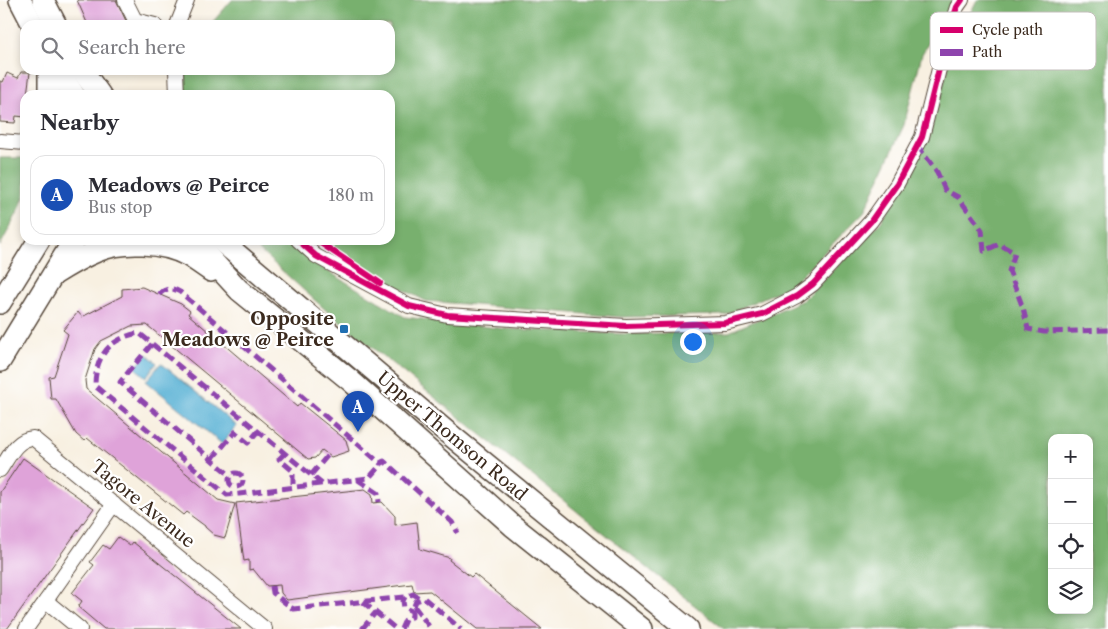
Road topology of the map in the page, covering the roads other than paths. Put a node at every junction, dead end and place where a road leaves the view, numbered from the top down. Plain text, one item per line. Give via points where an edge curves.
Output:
1 (20, 0) edge
2 (44, 0) edge
3 (125, 0) edge
4 (187, 0) edge
5 (962, 0) edge
6 (955, 12) edge
7 (30, 20) edge
8 (54, 20) edge
9 (135, 20) edge
10 (179, 20) edge
11 (939, 70) edge
12 (49, 75) edge
13 (61, 75) edge
14 (86, 75) edge
15 (176, 75) edge
16 (49, 90) edge
17 (71, 90) edge
18 (96, 90) edge
19 (178, 90) edge
20 (0, 141) edge
21 (20, 143) edge
22 (36, 245) edge
23 (71, 245) edge
24 (125, 245) edge
25 (153, 245) edge
26 (198, 245) edge
27 (226, 245) edge
28 (304, 245) edge
29 (52, 275) junction
30 (239, 290) junction
31 (0, 303) edge
32 (0, 361) edge
33 (0, 470) edge
34 (114, 504) junction
35 (46, 601) junction
36 (26, 629) edge
37 (80, 629) edge
38 (265, 629) edge
39 (642, 629) edge
40 (688, 629) edge

1 - 7 main road
2 - 8 main road
3 - 9 street
4 - 10 street
5 - 6 street
11 - 28 street via 922,136 897,184 870,221 813,284 762,314 725,323 626,326 447,315 409,306 316,256
12 - 16 main road
13 - 17 main road
14 - 18 main road
15 - 19 street
20 - 21 street
22 - 31 main road
23 - 29 main road
24 - 29 main road via 100,250
25 - 30 main road via 187,255
26 - 30 main road, Upper Thomson Road
27 - 40 main road, Upper Thomson Road via 448,433
29 - 32 main road
30 - 39 main road, Upper Thomson Road via 351,382 513,526
33 - 34 street, Tagore Avenue via 20,442 33,438
34 - 35 street
34 - 38 street, Tagore Avenue
35 - 36 street
35 - 37 street

